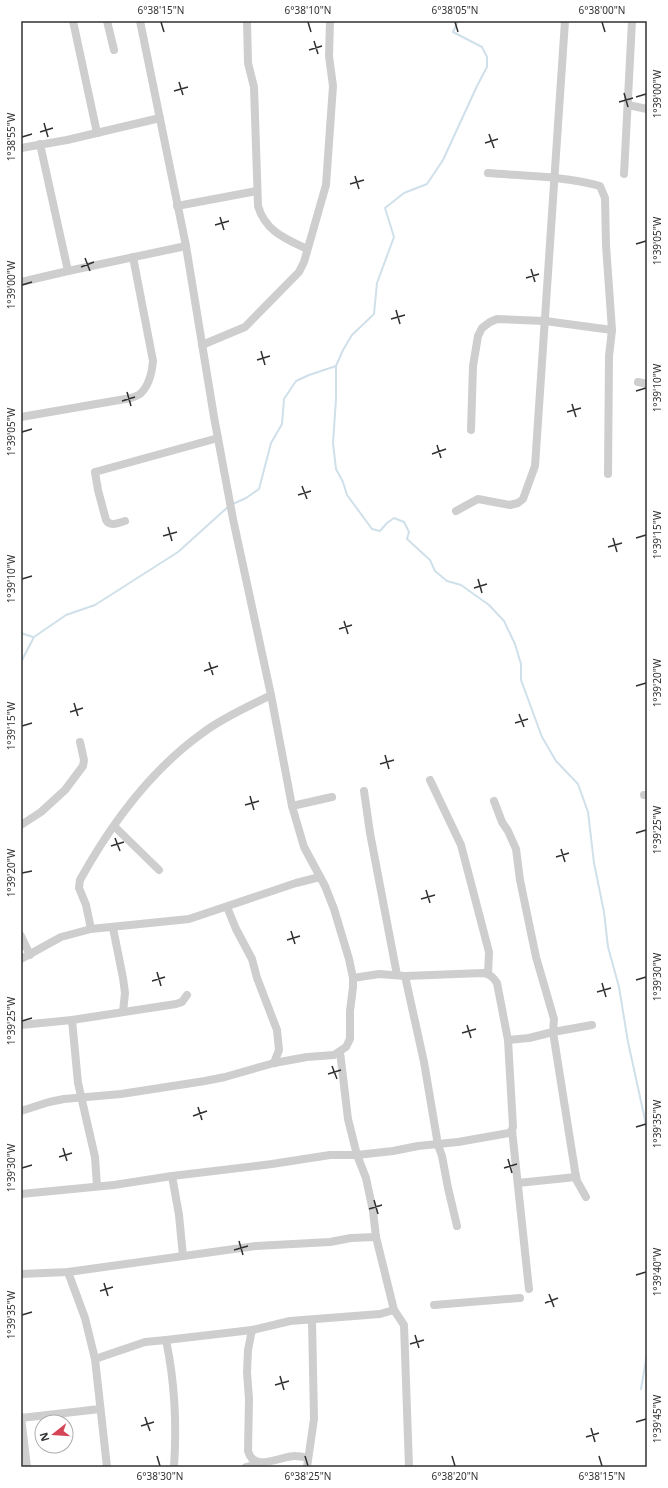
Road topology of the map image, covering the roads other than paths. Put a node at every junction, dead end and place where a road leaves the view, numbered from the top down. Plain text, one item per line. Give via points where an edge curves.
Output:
1 (73, 21) edge
2 (106, 21) edge
3 (140, 21) edge
4 (247, 21) edge
5 (330, 21) edge
6 (565, 21) edge
7 (632, 21) edge
8 (114, 50) dead end
9 (628, 105) junction
10 (647, 109) edge
11 (160, 118) junction
12 (97, 132) junction
13 (40, 144) junction
14 (21, 148) edge
15 (488, 173) dead end
16 (624, 174) dead end
17 (554, 179) junction
18 (257, 191) junction
19 (177, 206) junction
20 (186, 246) junction
21 (307, 249) junction
22 (133, 257) junction
23 (68, 271) junction
24 (21, 282) edge
25 (545, 321) junction
26 (612, 330) junction
27 (202, 345) junction
28 (638, 382) dead end
29 (647, 384) edge
30 (21, 417) edge
31 (471, 430) dead end
32 (218, 438) junction
33 (608, 474) dead end
34 (456, 511) dead end
35 (125, 520) dead end
36 (271, 695) junction
37 (80, 742) dead end
38 (430, 780) dead end
39 (364, 791) dead end
40 (332, 797) dead end
41 (494, 801) dead end
42 (292, 806) junction
43 (21, 825) edge
44 (114, 826) junction
45 (159, 870) dead end
46 (320, 877) junction
47 (227, 907) junction
48 (113, 928) junction
49 (91, 929) junction
50 (21, 936) edge
51 (30, 955) junction
52 (21, 959) edge
53 (488, 974) junction
54 (401, 975) junction
55 (353, 978) junction
56 (187, 995) dead end
57 (123, 1012) junction
58 (72, 1020) junction
59 (21, 1025) edge
60 (592, 1025) dead end
61 (553, 1032) junction
62 (508, 1040) junction
63 (340, 1052) junction
64 (274, 1063) junction
65 (82, 1098) junction
66 (21, 1111) edge
67 (512, 1130) junction
68 (438, 1145) junction
69 (356, 1154) junction
70 (172, 1176) junction
71 (576, 1177) junction
72 (518, 1183) junction
73 (97, 1186) junction
74 (21, 1194) edge
75 (586, 1197) dead end
76 (457, 1226) dead end
77 (376, 1237) junction
78 (183, 1256) junction
79 (68, 1272) junction
80 (21, 1274) edge
81 (529, 1289) dead end
82 (520, 1298) dead end
83 (434, 1305) dead end
84 (394, 1310) junction
85 (312, 1320) junction
86 (252, 1330) junction
87 (166, 1340) junction
88 (95, 1359) junction
89 (100, 1409) junction
90 (21, 1417) edge
91 (308, 1458) junction
92 (261, 1462) junction
93 (26, 1467) edge
94 (107, 1467) edge
95 (174, 1467) edge
96 (246, 1467) edge
97 (307, 1467) edge
98 (409, 1467) edge

1 - 12 street
2 - 8 street
3 - 11 street
4 - 18 street via 248,63 254,87
5 - 21 street via 329,56 333,86 328,173 323,201
6 - 17 street
7 - 9 street
9 - 10 street
9 - 16 street
11 - 12 street
11 - 19 street
12 - 13 street
13 - 14 street
13 - 23 street
15 - 17 street
17 - 25 street
17 - 26 street via 600,186 605,198
18 - 19 street
18 - 21 street via 260,212 267,225 283,238
19 - 20 street
20 - 22 street
20 - 27 street
21 - 27 street via 299,272 245,328
22 - 23 street
22 - 30 street via 154,361 146,386 140,394 130,398
23 - 24 street
25 - 26 street
25 - 31 street via 497,319 482,328 478,336 473,366
25 - 34 street via 535,466 523,499 510,505 478,499
26 - 33 street via 609,356
27 - 32 street
28 - 29 street
32 - 35 street via 95,472 108,524
32 - 36 street via 232,519
36 - 42 street
36 - 44 street via 204,732 155,774 122,812
37 - 43 street via 83,766 65,790 41,812
38 - 53 street via 461,845 489,952
39 - 54 street via 370,832
40 - 42 street
41 - 61 street via 518,856 520,880 536,957 554,1019
42 - 46 street via 304,847
44 - 45 street
44 - 49 street via 80,880 79,888
46 - 47 street
46 - 55 street via 334,909
47 - 48 street via 189,919
47 - 64 street via 252,958 254,970 277,1030 279,1050
48 - 49 street
48 - 57 street via 123,978
49 - 51 street via 61,937
50 - 51 street
51 - 52 street
53 - 54 street
53 - 62 street via 497,983
54 - 55 street via 379,974
54 - 68 street via 424,1062
55 - 63 street via 350,1039
56 - 57 street via 182,1002 176,1004
57 - 58 street
58 - 59 street
58 - 65 street via 78,1083
60 - 61 street
61 - 62 street
61 - 71 street
62 - 67 street
63 - 64 street
63 - 69 street via 348,1119
64 - 65 street via 205,1081
65 - 66 street via 49,1102
65 - 73 street via 95,1157
67 - 68 street via 508,1133
67 - 72 street
68 - 69 street
68 - 76 street
69 - 70 street via 330,1155
69 - 77 street via 366,1178
70 - 73 street
70 - 78 street
71 - 72 street
71 - 75 street
72 - 81 street
73 - 74 street
77 - 78 street via 256,1246
77 - 84 street
78 - 79 street
79 - 80 street
79 - 88 street via 85,1318
82 - 83 street
84 - 85 street via 380,1314
84 - 98 street via 404,1325
85 - 86 street via 290,1321
85 - 91 street via 314,1419
86 - 87 street
86 - 92 street via 248,1350 248,1451 251,1460
87 - 88 street via 145,1342
87 - 95 street via 174,1382
88 - 89 street
89 - 90 street
89 - 94 street
90 - 93 street
91 - 92 street via 295,1456
91 - 97 street
92 - 96 street

